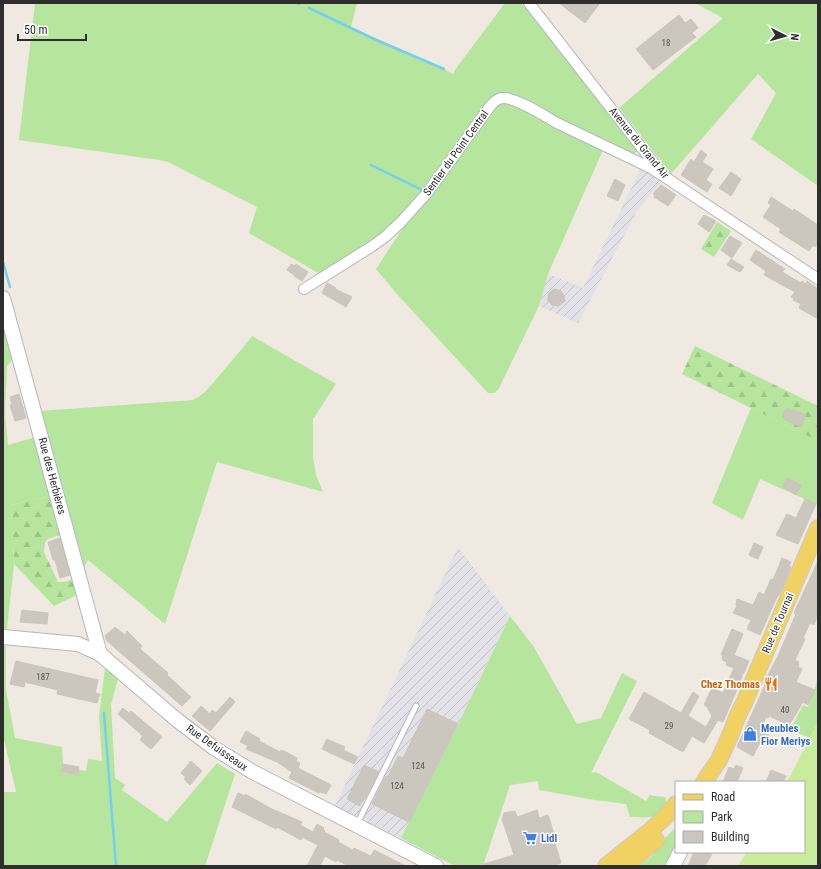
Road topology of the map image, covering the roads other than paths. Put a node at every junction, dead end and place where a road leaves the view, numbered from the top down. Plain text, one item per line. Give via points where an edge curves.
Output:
1 (528, 3) edge
2 (665, 177) junction
3 (818, 279) edge
4 (304, 289) dead end
5 (3, 298) edge
6 (818, 528) edge
7 (3, 637) edge
8 (100, 654) junction
9 (416, 706) dead end
10 (737, 717) junction
11 (719, 760) junction
12 (695, 781) edge
13 (705, 781) edge
14 (710, 781) edge
15 (675, 805) edge
16 (671, 820) edge
17 (356, 826) junction
18 (650, 831) junction
19 (680, 853) edge
20 (626, 865) edge
21 (436, 866) edge
22 (606, 866) edge
23 (673, 866) edge

1 - 2 street, Avenue du Grand Air
2 - 3 street, Avenue du Grand Air
2 - 4 street, Sentier du Point Central via 516,100 500,98 488,109 427,193 402,222 371,247
5 - 8 street, Rue des Herbières
6 - 10 main road, Rue de Tournai
7 - 8 street, Rue Defuisseaux via 78,644
8 - 17 street, Rue Defuisseaux via 214,748 252,772
9 - 17 lane
10 - 11 main road, Rue de Tournai
10 - 12 main road, Rue de Tournai
11 - 13 main road, Rue de Tournai
11 - 14 street, Rue de Tournai
15 - 18 main road
16 - 20 main road via 654,842
17 - 21 street, Rue Defuisseaux
18 - 20 lane via 650,838 628,857
18 - 22 main road
19 - 23 street

